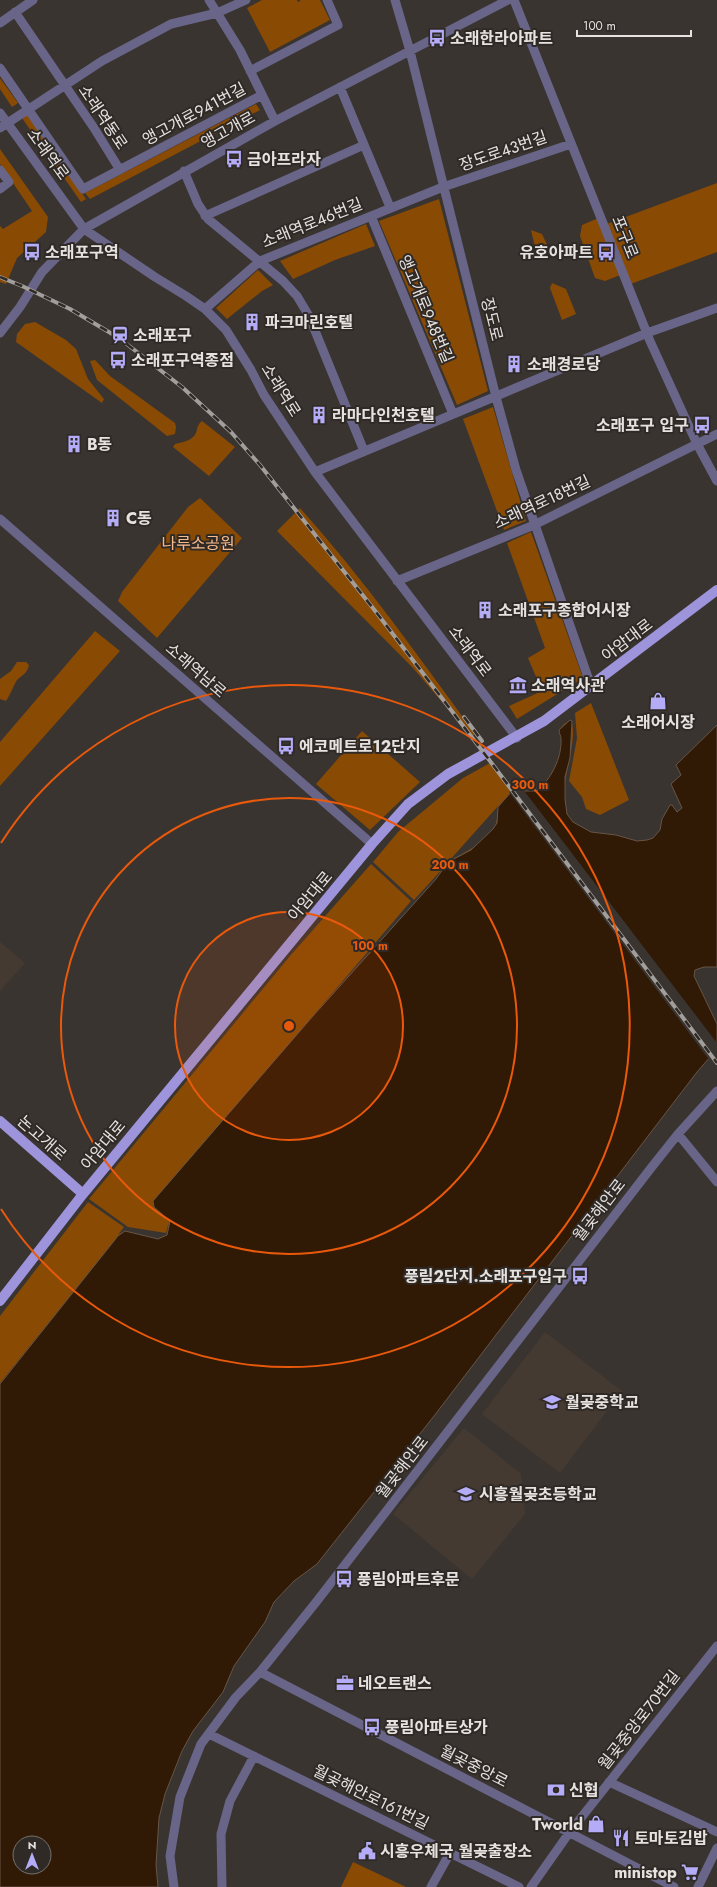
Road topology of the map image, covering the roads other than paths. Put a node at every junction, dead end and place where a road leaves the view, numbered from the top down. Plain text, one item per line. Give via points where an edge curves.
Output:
1 (33, 0) edge
2 (209, 0) edge
3 (246, 0) edge
4 (327, 0) edge
5 (395, 0) edge
6 (508, 0) edge
7 (514, 0) edge
8 (15, 12) junction
9 (217, 13) junction
10 (0, 23) edge
11 (410, 51) junction
12 (0, 68) edge
13 (250, 71) junction
14 (64, 86) junction
15 (340, 87) junction
16 (262, 95) junction
17 (28, 108) junction
18 (0, 114) edge
19 (275, 121) junction
20 (4, 125) edge
21 (571, 144) junction
22 (364, 145) junction
23 (0, 170) edge
24 (120, 170) junction
25 (184, 172) junction
26 (443, 187) junction
27 (0, 189) edge
28 (390, 207) junction
29 (205, 216) junction
30 (371, 216) junction
31 (84, 228) junction
32 (260, 261) junction
33 (717, 308) edge
34 (205, 309) junction
35 (0, 332) edge
36 (647, 334) junction
37 (496, 397) junction
38 (453, 414) junction
39 (717, 434) edge
40 (697, 444) junction
41 (364, 452) junction
42 (315, 472) junction
43 (717, 481) edge
44 (0, 519) edge
45 (534, 525) junction
46 (397, 581) junction
47 (717, 590) edge
48 (591, 686) junction
49 (517, 738) junction
50 (372, 844) junction
51 (717, 1091) edge
52 (0, 1121) edge
53 (678, 1134) junction
54 (717, 1182) edge
55 (83, 1194) junction
56 (0, 1301) edge
57 (717, 1646) edge
58 (260, 1672) junction
59 (209, 1734) junction
60 (254, 1756) junction
61 (609, 1782) junction
62 (717, 1832) edge
63 (569, 1833) junction
64 (717, 1848) edge
65 (450, 1853) junction
66 (174, 1887) edge
67 (222, 1887) edge
68 (431, 1887) edge
69 (519, 1887) edge
70 (531, 1887) edge
71 (674, 1887) edge
72 (698, 1887) edge

1 - 8 street
2 - 9 street, 앵고개로941번길
3 - 9 street
4 - 13 street, 앵고개로941번길 via 338,25
5 - 11 street, 장도로
6 - 11 street, 앵고개로
7 - 21 street, 포구로
8 - 10 street
8 - 14 street, 소래역동로
9 - 13 street, 앵고개로941번길
9 - 14 street, 소래역동로 via 170,24 102,61
11 - 15 street, 앵고개로
11 - 26 street, 장도로
12 - 17 street, 소래역동로
13 - 16 street, 앵고개로941번길
14 - 17 street, 소래역동로
14 - 24 street, 소래역동로
15 - 19 street, 앵고개로
15 - 22 street
16 - 19 street, 앵고개로941번길
16 - 24 street, 앵고개로941번길
17 - 20 street, 소래역동로
17 - 24 street, 소래역동로 via 83,189
18 - 20 street, 소래역로
19 - 25 street, 앵고개로
20 - 31 street, 소래역로
21 - 26 street, 장도로43번길
21 - 36 street, 포구로
22 - 28 street
22 - 29 street
23 - 27 street via 9,182
25 - 29 street
25 - 31 street, 앵고개로
26 - 28 street, 소래역로46번길
26 - 37 street, 장도로
28 - 30 street, 소래역로46번길
29 - 32 street
30 - 32 street, 소래역로46번길
30 - 38 street, 앵고개로948번길
31 - 34 street, 소래역로
31 - 35 street, 앵고개로 via 42,272 20,308
32 - 34 street, 소래역로46번길
32 - 41 street via 297,296 310,316
33 - 36 street
34 - 42 street, 소래역로 via 226,330 264,395
36 - 37 street
36 - 40 street, 포구로
37 - 38 street
37 - 45 street, 장도로
38 - 41 street
39 - 40 street, 소래역로18번길
40 - 43 street, 포구로
40 - 45 street, 소래역로18번길
41 - 42 street
42 - 46 street, 소래역로
44 - 50 street, 소래역남로
45 - 46 street, 소래역로18번길
45 - 48 street, 장도로
46 - 49 street, 소래역로
47 - 48 main road, 아암대로
48 - 49 main road, 아암대로
49 - 50 main road, 아암대로 via 448,774 408,804
50 - 55 main road, 아암대로
51 - 53 street, 월곶해안로
52 - 55 main road, 논고개로
53 - 54 street
53 - 58 street, 월곶해안로
55 - 56 main road, 아암대로
57 - 61 street, 월곶중앙로70번길
58 - 59 street, 월곶해안로 via 236,1697
58 - 63 street, 월곶중앙로
59 - 60 street, 월곶해안로161번길
59 - 66 street, 월곶해안로 via 201,1744 180,1797 170,1856
60 - 65 street, 월곶해안로161번길
60 - 67 street via 230,1801 221,1834
61 - 62 street
61 - 63 street, 월곶중앙로70번길
63 - 70 street, 월곶중앙로70번길
63 - 71 street, 월곶중앙로
64 - 72 street
65 - 68 street
65 - 69 street, 월곶해안로161번길

